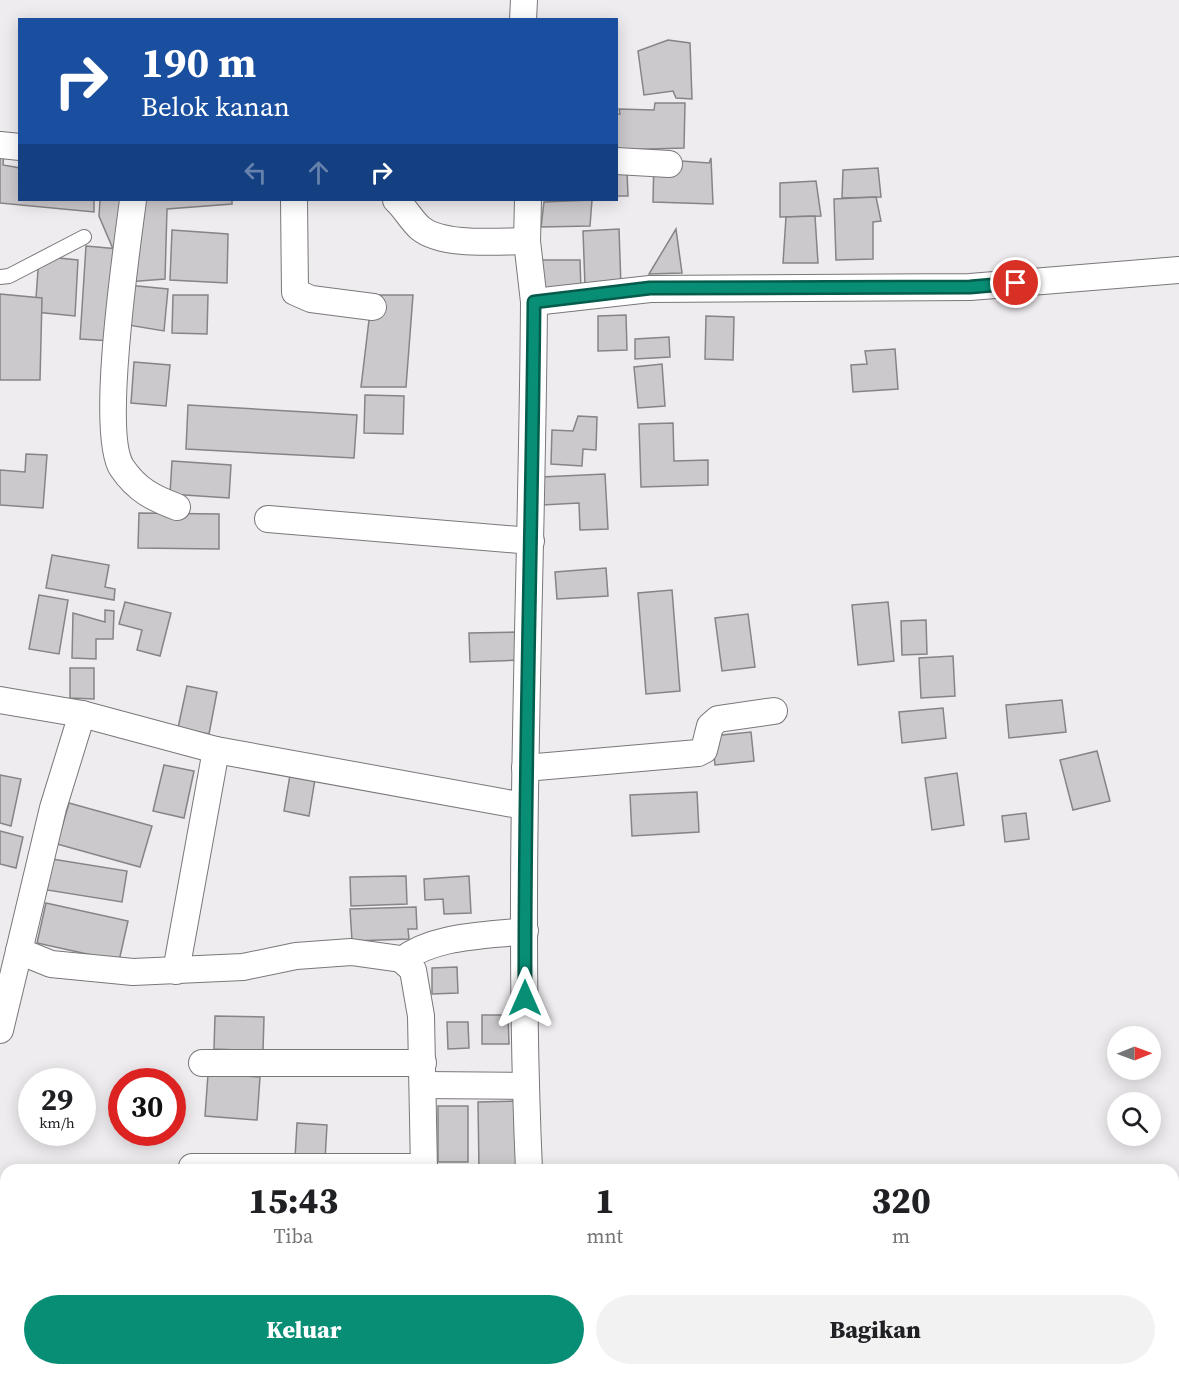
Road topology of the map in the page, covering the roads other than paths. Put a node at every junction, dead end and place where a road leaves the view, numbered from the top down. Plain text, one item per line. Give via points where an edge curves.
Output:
1 (524, 0) edge
2 (523, 18) edge
3 (0, 145) edge
4 (18, 147) edge
5 (618, 161) edge
6 (669, 164) dead end
7 (133, 201) edge
8 (294, 201) edge
9 (397, 201) edge
10 (528, 201) edge
11 (84, 237) dead end
12 (527, 241) junction
13 (1179, 270) edge
14 (0, 277) edge
15 (534, 302) junction
16 (373, 308) dead end
17 (177, 507) dead end
18 (268, 519) dead end
19 (531, 541) junction
20 (0, 700) edge
21 (774, 711) dead end
22 (82, 714) junction
23 (216, 750) junction
24 (525, 768) junction
25 (524, 806) junction
26 (525, 931) junction
27 (19, 951) junction
28 (402, 960) junction
29 (176, 971) junction
30 (0, 1030) edge
31 (202, 1063) dead end
32 (423, 1074) junction
33 (525, 1086) junction
34 (424, 1164) edge
35 (529, 1164) edge

1 - 2 street
3 - 4 street
5 - 6 street
7 - 17 street via 120,306 112,433 121,467 149,497
8 - 16 street via 295,292 311,299
9 - 12 street via 432,236 468,241
10 - 12 street
11 - 14 lane
12 - 15 street
13 - 15 street via 970,287 650,288
15 - 19 street
18 - 19 street
19 - 24 street
20 - 22 street
21 - 24 street via 718,719 710,726 704,750 698,753
22 - 23 street
22 - 27 street via 53,807
23 - 25 street
23 - 29 street
24 - 25 street
25 - 26 street
26 - 28 street via 432,945
26 - 33 street
27 - 29 street via 72,968
27 - 30 street
28 - 29 street via 351,952 296,956 243,967
28 - 32 street via 413,970 418,985
31 - 32 street
32 - 33 street
32 - 34 street
33 - 35 street

